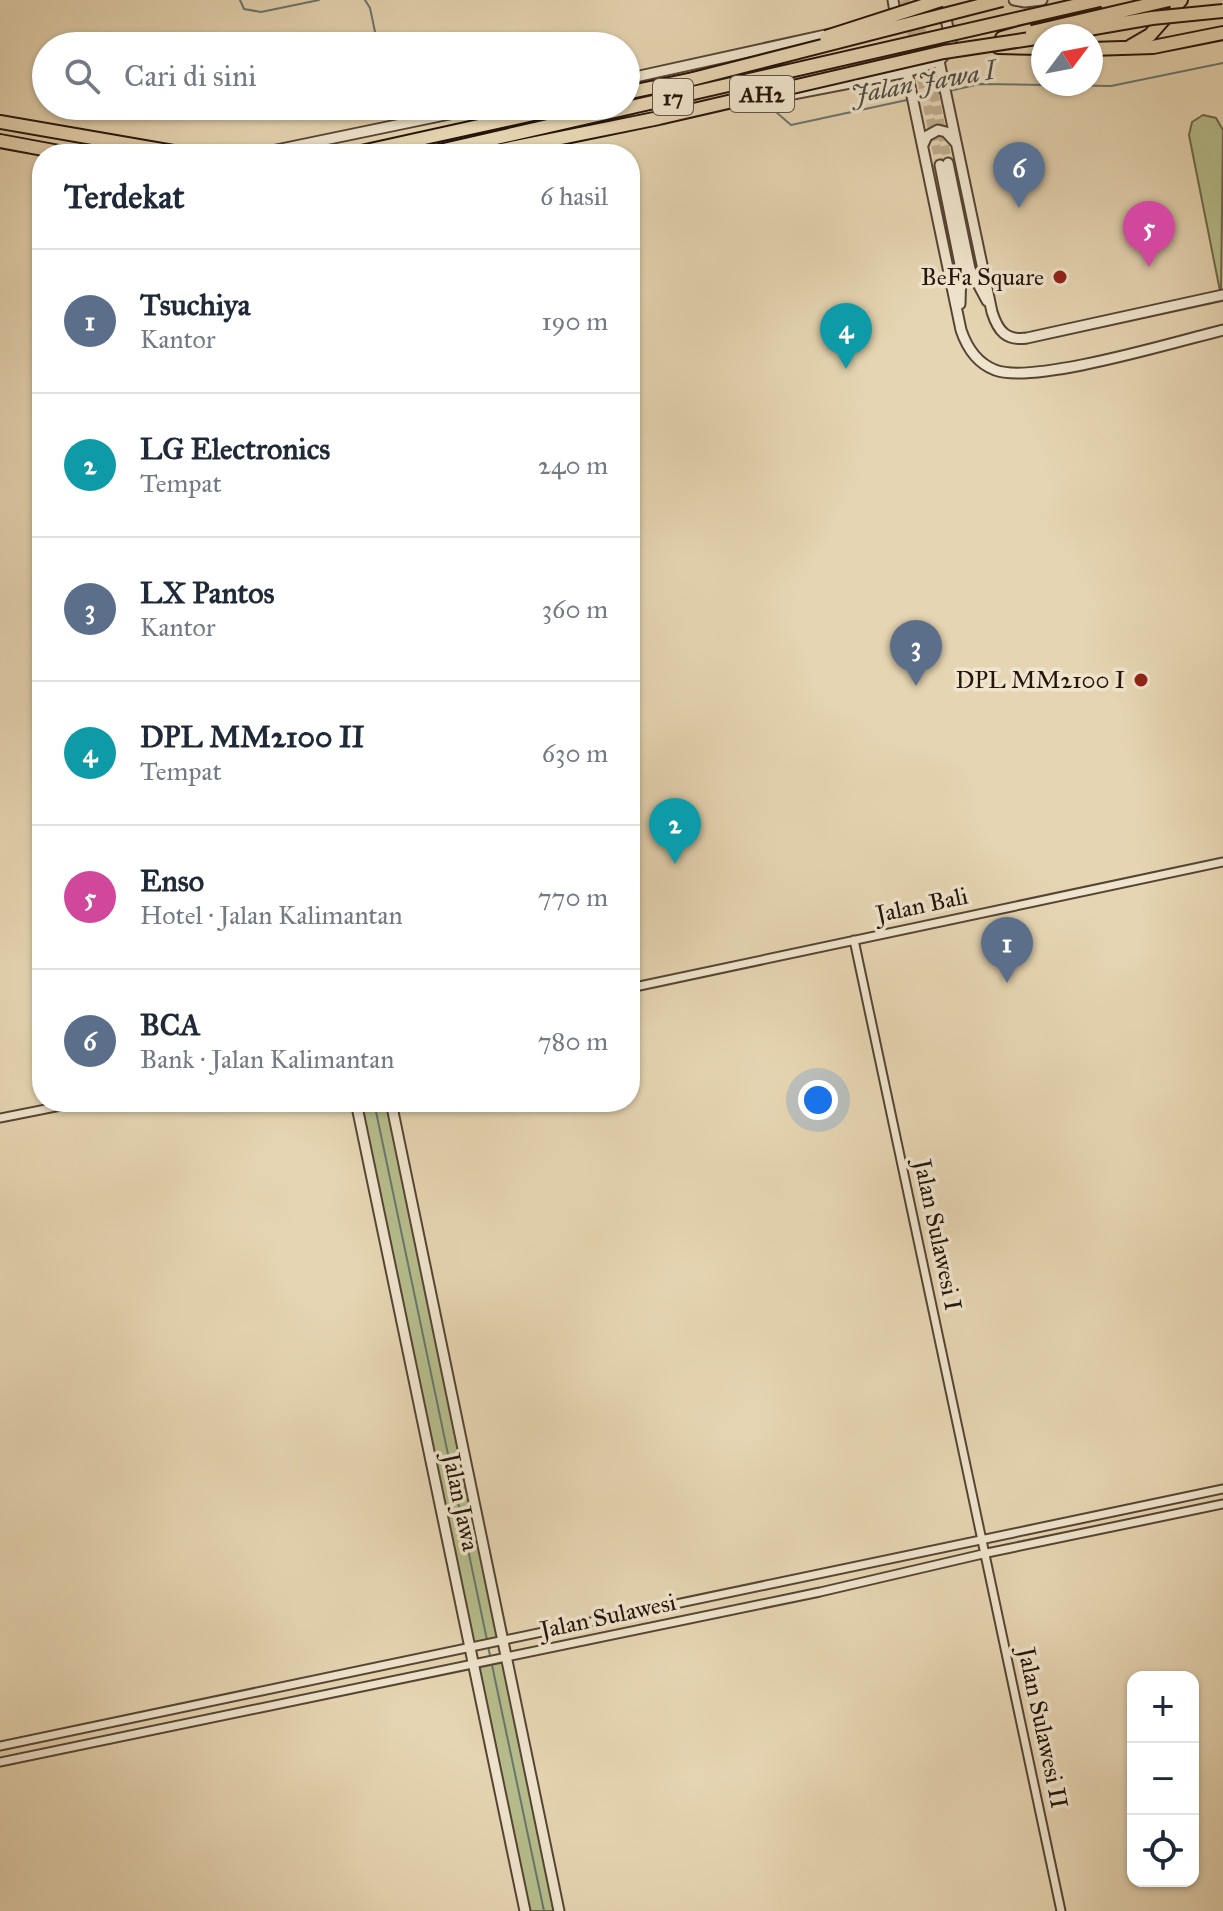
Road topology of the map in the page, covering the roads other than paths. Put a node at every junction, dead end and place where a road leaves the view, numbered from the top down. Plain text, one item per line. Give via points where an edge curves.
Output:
1 (893, 0) edge
2 (917, 0) edge
3 (927, 0) edge
4 (1002, 0) edge
5 (1014, 0) edge
6 (1042, 0) edge
7 (1100, 0) edge
8 (1147, 0) edge
9 (1169, 0) edge
10 (1181, 0) edge
11 (937, 9) edge
12 (1223, 11) edge
13 (897, 21) junction
14 (1103, 26) edge
15 (1223, 33) edge
16 (1002, 38) joint
17 (1031, 39) edge
18 (1031, 48) edge
19 (1127, 48) junction
20 (1103, 49) edge
21 (947, 54) junction
22 (907, 72) junction
23 (640, 76) edge
24 (693, 79) junction
25 (640, 90) edge
26 (640, 105) edge
27 (421, 120) edge
28 (506, 120) edge
29 (575, 120) edge
30 (0, 122) edge
31 (0, 141) edge
32 (127, 144) edge
33 (305, 144) edge
34 (397, 144) edge
35 (470, 144) edge
36 (531, 144) edge
37 (546, 144) edge
38 (32, 147) edge
39 (958, 147) junction
40 (922, 153) junction
41 (1222, 298) edge
42 (992, 312) junction
43 (959, 319) junction
44 (1223, 330) edge
45 (1223, 862) edge
46 (854, 940) junction
47 (640, 986) edge
48 (32, 1112) edge
49 (358, 1112) edge
50 (393, 1112) edge
51 (0, 1118) edge
52 (1223, 1489) edge
53 (1223, 1504) edge
54 (983, 1539) junction
55 (987, 1553) junction
56 (501, 1640) junction
57 (474, 1646) junction
58 (504, 1657) junction
59 (477, 1663) junction
60 (0, 1746) edge
61 (0, 1762) edge
62 (525, 1911) edge
63 (559, 1911) edge
64 (1061, 1911) edge

1 - 13 street
2 - 13 street
3 - 11 street
4 - 24 highway, 17, bridge
5 - 6 street
7 - 26 highway, 17, bridge
8 - 16 highway
9 - 21 highway, bridge
10 - 19 highway via 1150,35
11 - 13 street
11 - 21 street via 946,19 951,42
11 - 24 highway, bridge
12 - 14 highway, AH2, bridge
13 - 23 street
15 - 19 highway
16 - 21 street
17 - 21 highway, AH2, bridge
18 - 21 highway
19 - 20 highway
21 - 22 street
21 - 36 highway, AH2, bridge
21 - 39 street via 944,82
22 - 37 street
22 - 40 street
24 - 25 highway, 17
27 - 33 street
28 - 34 highway
29 - 35 highway, 17, bridge
30 - 32 highway
31 - 38 highway
39 - 40 street via 938,130 925,139
39 - 42 street
40 - 43 street
41 - 42 street via 1016,340 997,328
42 - 43 street via 970,269 944,164 961,269
43 - 44 street via 966,346 978,360 995,370 1027,374
45 - 46 street, Jalan Bali
46 - 47 street, Jalan Bali
46 - 54 street, Jalan Sulawesi I
48 - 51 street
49 - 57 street, Jalan Jawa
50 - 56 street, Jalan Jawa
52 - 54 street, Jalan Sulawesi
53 - 55 street, Jalan Sulawesi
54 - 55 street, Jalan Sulawesi I
54 - 56 street, Jalan Sulawesi
55 - 58 street, Jalan Sulawesi
55 - 64 street, Jalan Sulawesi II
56 - 57 street, Jalan Sulawesi
56 - 58 street, Jalan Jawa
57 - 59 street, Jalan Jawa
57 - 60 street, Jalan Sulawesi
58 - 59 street, Jalan Sulawesi
58 - 63 street, Jalan Jawa
59 - 61 street, Jalan Sulawesi
59 - 62 street, Jalan Jawa

